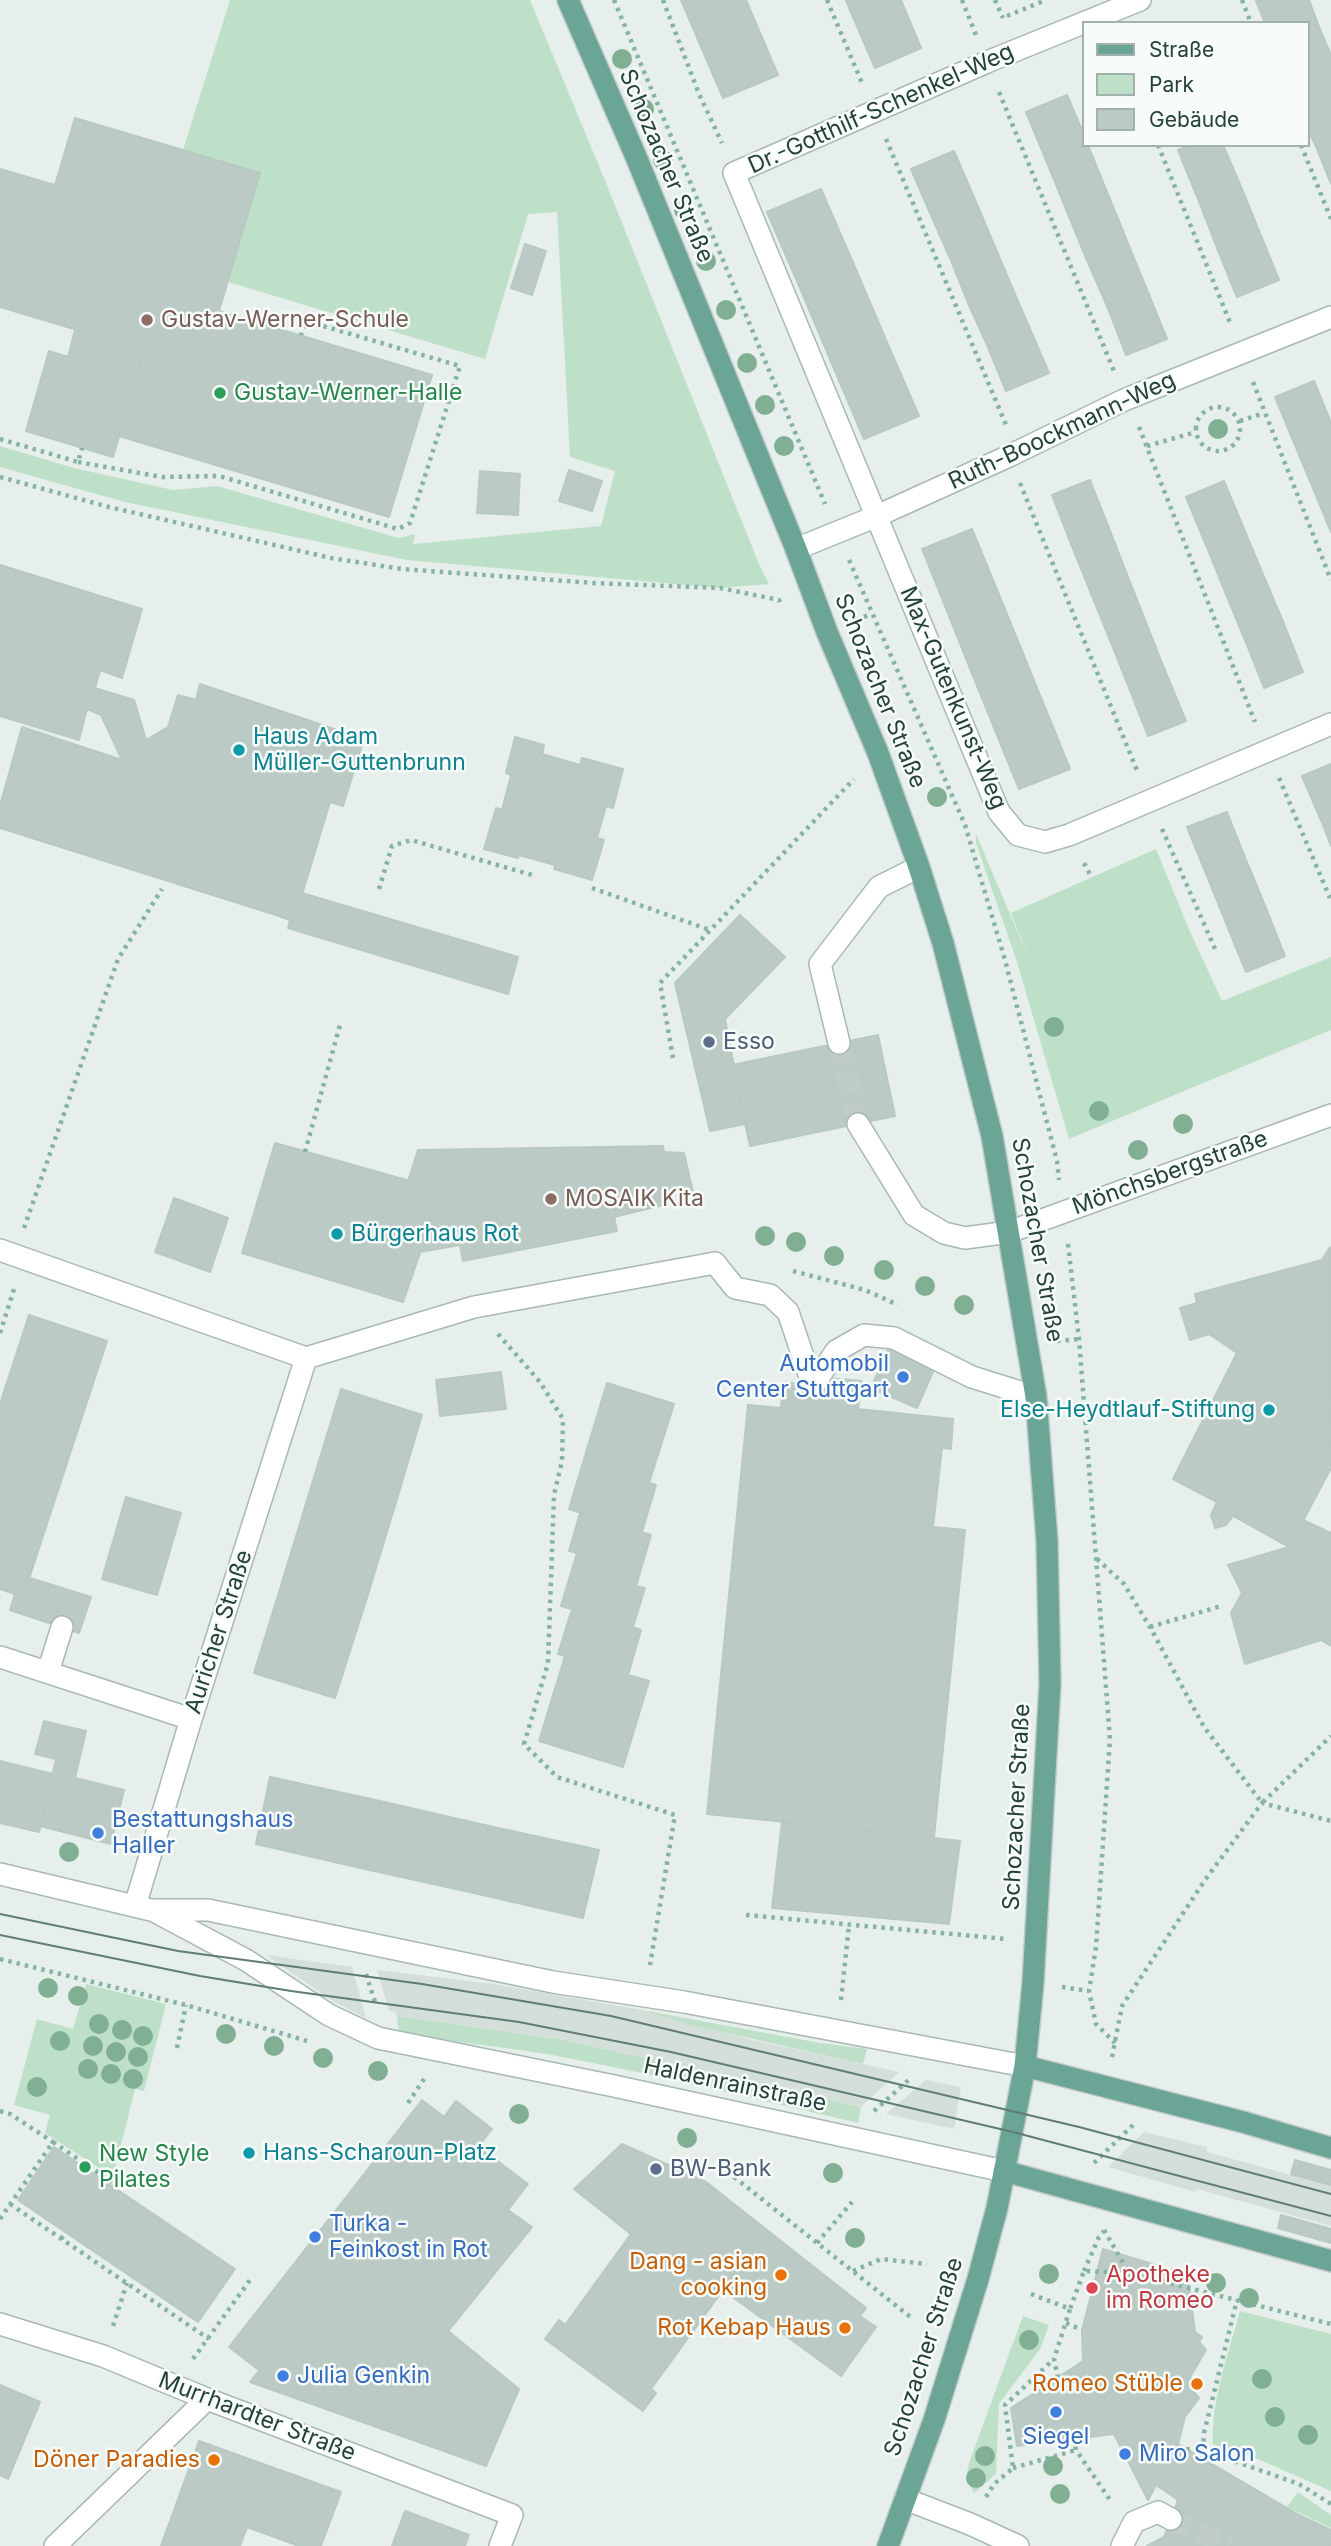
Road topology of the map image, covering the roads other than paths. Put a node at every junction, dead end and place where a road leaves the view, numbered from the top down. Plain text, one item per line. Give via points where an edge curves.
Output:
1 (568, 0) edge
2 (1140, 0) edge
3 (1088, 21) edge
4 (1082, 24) edge
5 (1331, 317) edge
6 (877, 516) junction
7 (796, 549) junction
8 (1331, 724) edge
9 (919, 867) junction
10 (839, 1043) tunnel mouth
11 (1331, 1115) edge
12 (858, 1124) tunnel mouth
13 (1009, 1232) junction
14 (13, 1255) edge
15 (306, 1358) junction
16 (1036, 1398) junction
17 (62, 1627) dead end
18 (0, 1657) edge
19 (48, 1672) junction
20 (191, 1719) junction
21 (0, 1874) edge
22 (143, 1908) junction
23 (1025, 2066) junction
24 (1331, 2148) edge
25 (1004, 2171) junction
26 (1331, 2261) edge
27 (0, 2324) edge
28 (207, 2399) junction
29 (905, 2499) junction
30 (1171, 2519) tunnel mouth
31 (55, 2546) edge
32 (500, 2546) edge
33 (888, 2546) edge
34 (1017, 2546) edge
35 (1122, 2546) edge

1 - 7 main road, Schozacher Straße
2 - 3 street, Dr.-Gotthilf-Schenkel-Weg
4 - 6 street, Dr.-Gotthilf-Schenkel-Weg via 734,173
5 - 6 street, Ruth-Boockmann-Weg via 1124,400
6 - 7 street, Ruth-Boockmann-Weg
6 - 8 street, Max-Gutenkunst-Weg via 999,812 1018,835 1045,842 1069,835
7 - 9 main road, Schozacher Straße
9 - 10 street via 879,887 820,964
9 - 13 main road, Schozacher Straße via 992,1136
11 - 13 street, Mönchsbergstraße
12 - 13 street, Mönchsbergstraße via 914,1215 944,1233 965,1238
13 - 16 main road, Schozacher Straße
14 - 15 street
15 - 16 street via 474,1307 715,1263 734,1288 770,1295 788,1311 813,1386 836,1351 864,1335 894,1338 972,1377
15 - 20 street, Auricher Straße
16 - 23 main road, Schozacher Straße via 1048,1541 1050,1684
17 - 19 street
18 - 19 street
19 - 20 street
20 - 22 street, Auricher Straße
21 - 22 street, Haldenrainstraße
22 - 23 street, Haldenrainstraße via 208,1910 553,1982
22 - 25 street, Haldenrainstraße via 246,1959 328,2015 378,2039
23 - 24 main road, Haldenrainstraße
23 - 25 main road, Schozacher Straße
25 - 26 main road, Haldenrainstraße
25 - 29 main road, Schozacher Straße via 966,2323
27 - 28 street, Murrhardter Straße via 103,2356
28 - 31 street
28 - 32 street, Murrhardter Straße via 512,2515
29 - 33 main road, Schozacher Straße
29 - 34 street
30 - 35 street via 1158,2512 1134,2522

